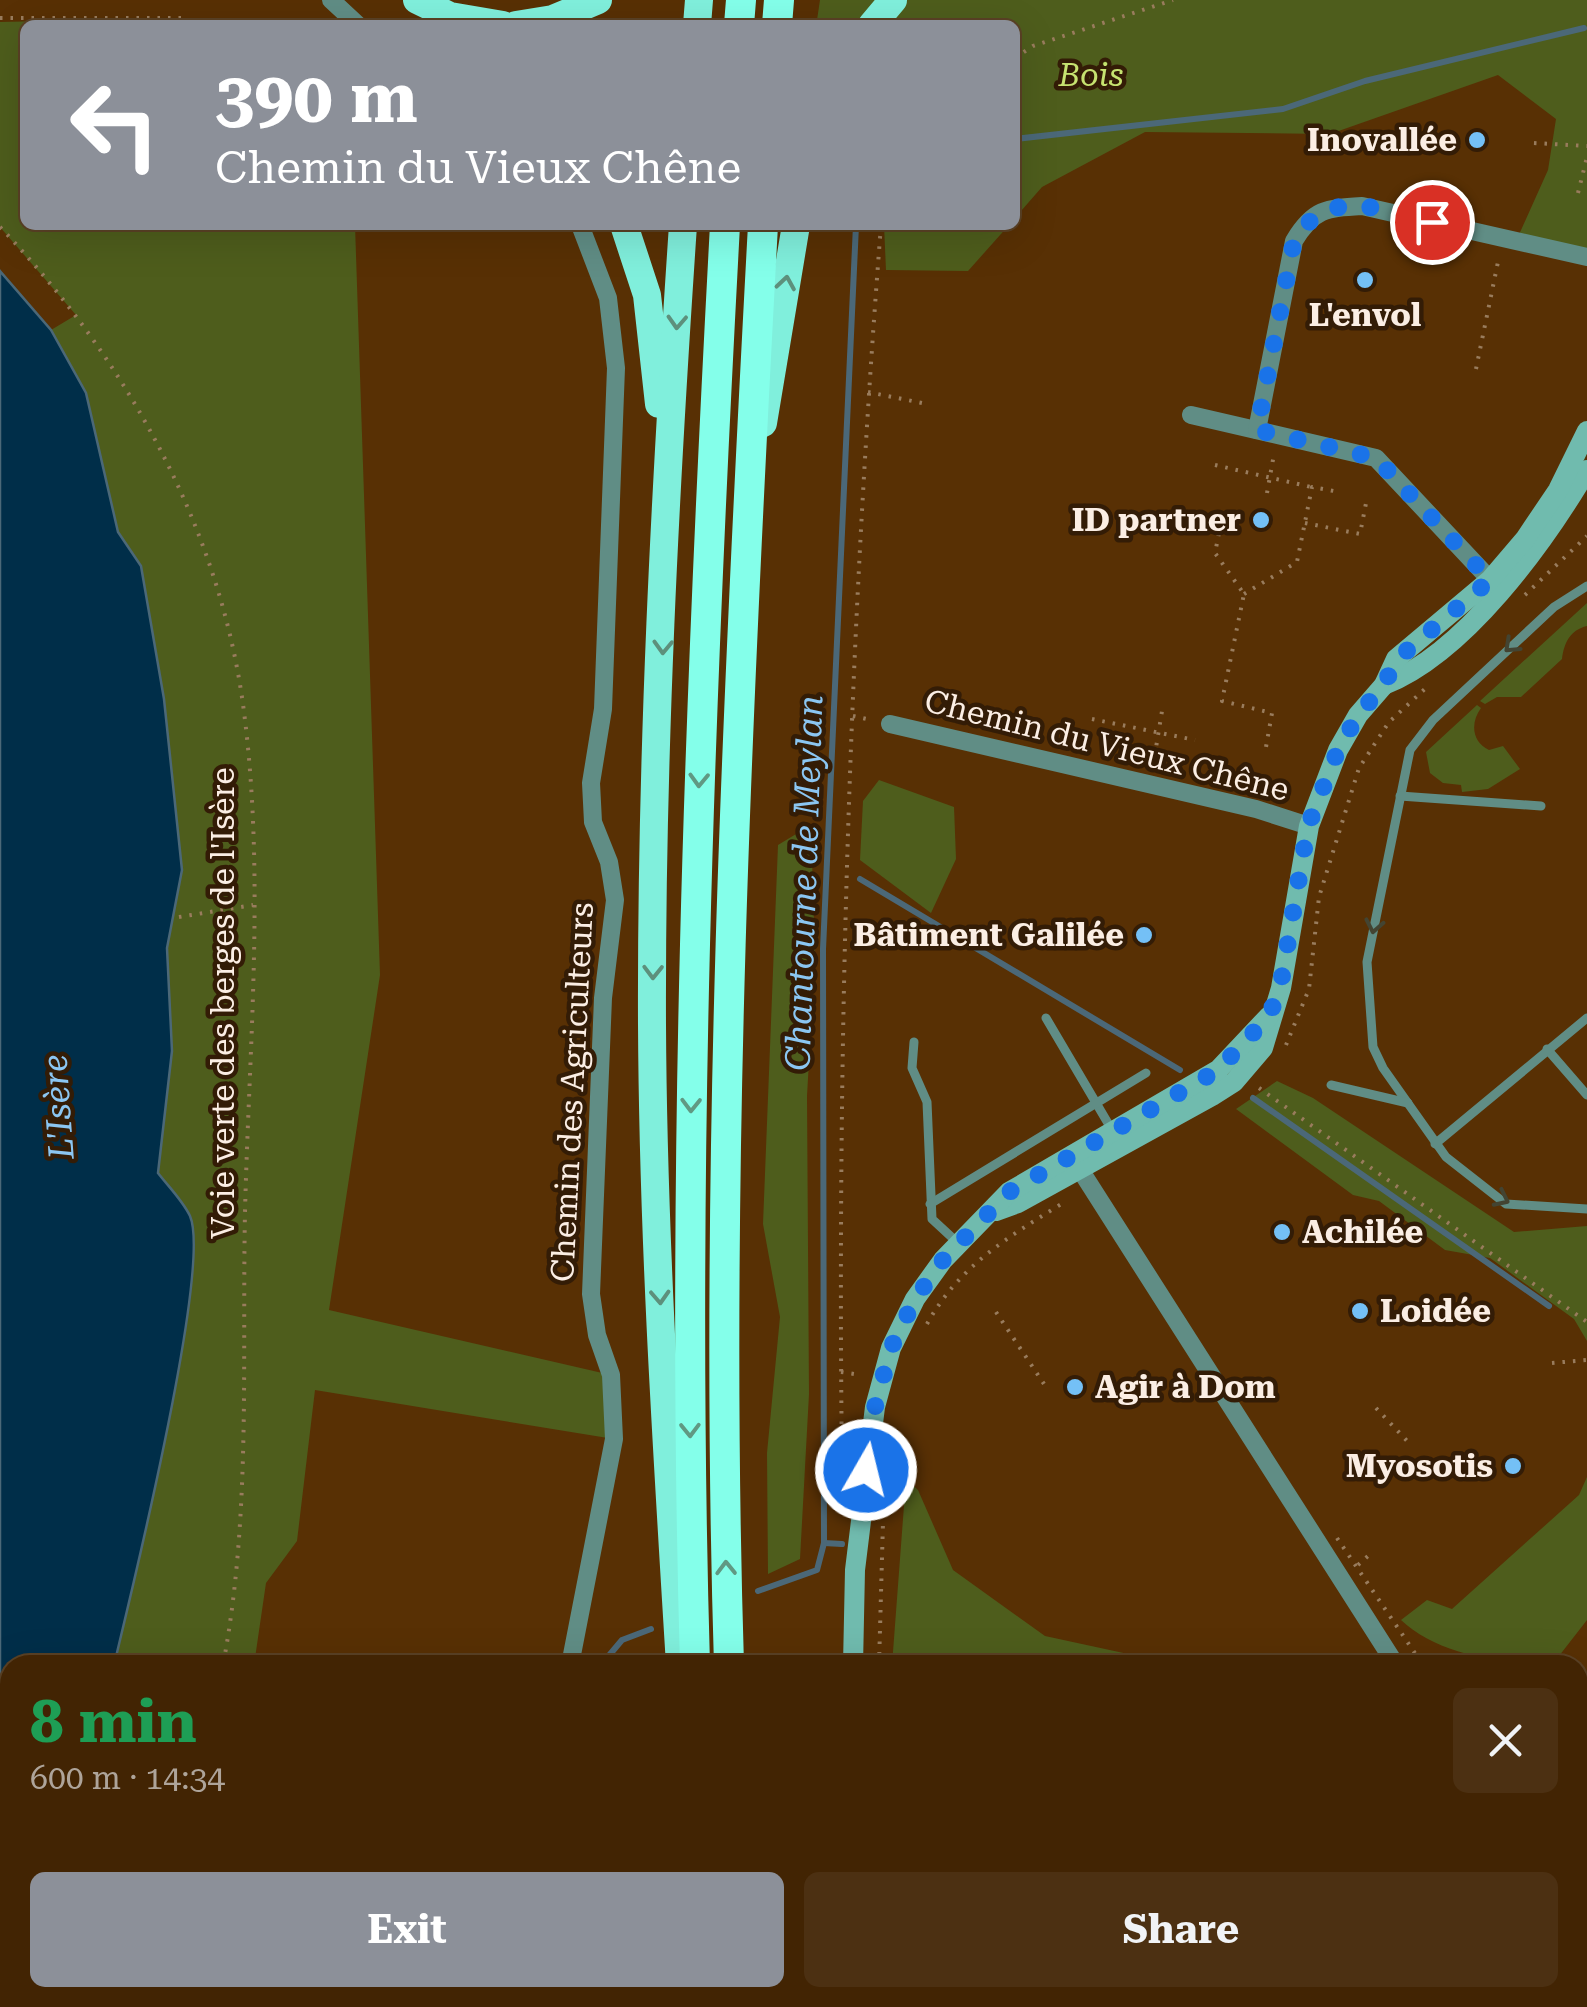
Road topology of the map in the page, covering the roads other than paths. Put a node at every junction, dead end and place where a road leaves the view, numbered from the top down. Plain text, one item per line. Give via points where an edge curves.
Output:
1 (331, 0) edge
2 (404, 0) edge
3 (417, 0) edge
4 (598, 0) edge
5 (893, 0) edge
6 (353, 20) edge
7 (423, 20) edge
8 (474, 20) edge
9 (547, 20) edge
10 (876, 20) edge
11 (582, 230) edge
12 (626, 230) edge
13 (683, 230) edge
14 (726, 230) edge
15 (763, 230) edge
16 (795, 230) edge
17 (1587, 257) edge
18 (1191, 415) dead end
19 (1257, 430) junction
20 (1587, 431) edge
21 (1587, 470) edge
22 (668, 495) junction
23 (747, 518) junction
24 (1496, 586) junction
25 (1587, 586) edge
26 (890, 724) dead end
27 (1400, 796) junction
28 (1541, 806) dead end
29 (1308, 826) junction
30 (1269, 1016) junction
31 (1046, 1018) dead end
32 (1587, 1018) edge
33 (914, 1042) dead end
34 (1547, 1049) junction
35 (1146, 1074) dead end
36 (1332, 1085) dead end
37 (1587, 1095) edge
38 (1408, 1103) junction
39 (1095, 1104) junction
40 (1113, 1132) junction
41 (1435, 1144) junction
42 (1076, 1162) junction
43 (930, 1204) junction
44 (1587, 1209) edge
45 (958, 1244) junction
46 (572, 1655) edge
47 (679, 1655) edge
48 (694, 1655) edge
49 (729, 1655) edge
50 (853, 1655) edge
51 (1390, 1655) edge

1 - 6 street
2 - 7 highway
3 - 8 highway
4 - 9 highway
5 - 10 highway
11 - 46 street, Chemin des Agriculteurs via 608,298 616,368 603,709 591,783 593,822 615,900 602,998 591,1294 615,1408
12 - 22 highway via 646,295
13 -> 22 highway
14 -> 48 highway via 692,1028
15 - 23 highway
23 -> 16 highway
17 - 19 street via 1362,206 1333,207 1308,218 1294,241
18 - 19 street
19 - 24 street via 1376,458
20 - 24 main road, Chemin du Vieux Chêne
21 - 24 main road, Chemin du Vieux Chêne
22 -> 47 highway via 652,1023
49 -> 23 highway via 723,1217
24 - 29 main road, Chemin du Vieux Chêne via 1396,660 1338,750
25 -> 27 lane via 1554,606 1434,720 1410,750
26 - 29 street, Chemin du Vieux Chêne
27 - 28 lane
27 -> 38 lane via 1367,962 1373,1047
29 - 30 main road, Chemin du Vieux Chêne via 1280,988
30 - 40 main road, Chemin du Vieux Chêne via 1218,1070
30 - 42 main road, Chemin du Vieux Chêne via 1263,1048 1234,1082
31 - 39 lane
32 - 34 lane
33 - 43 lane via 912,1068 928,1102
34 - 37 lane
34 - 41 lane
35 - 39 lane
36 - 38 lane
38 - 41 lane
39 - 40 lane
39 - 43 lane
40 - 42 main road, Chemin du Vieux Chêne
41 -> 44 lane via 1506,1204
42 - 45 main road, Chemin du Vieux Chêne via 996,1210
42 - 51 street
43 - 45 lane via 932,1219
45 - 50 main road, Chemin du Vieux Chêne via 915,1299 881,1378 855,1570

